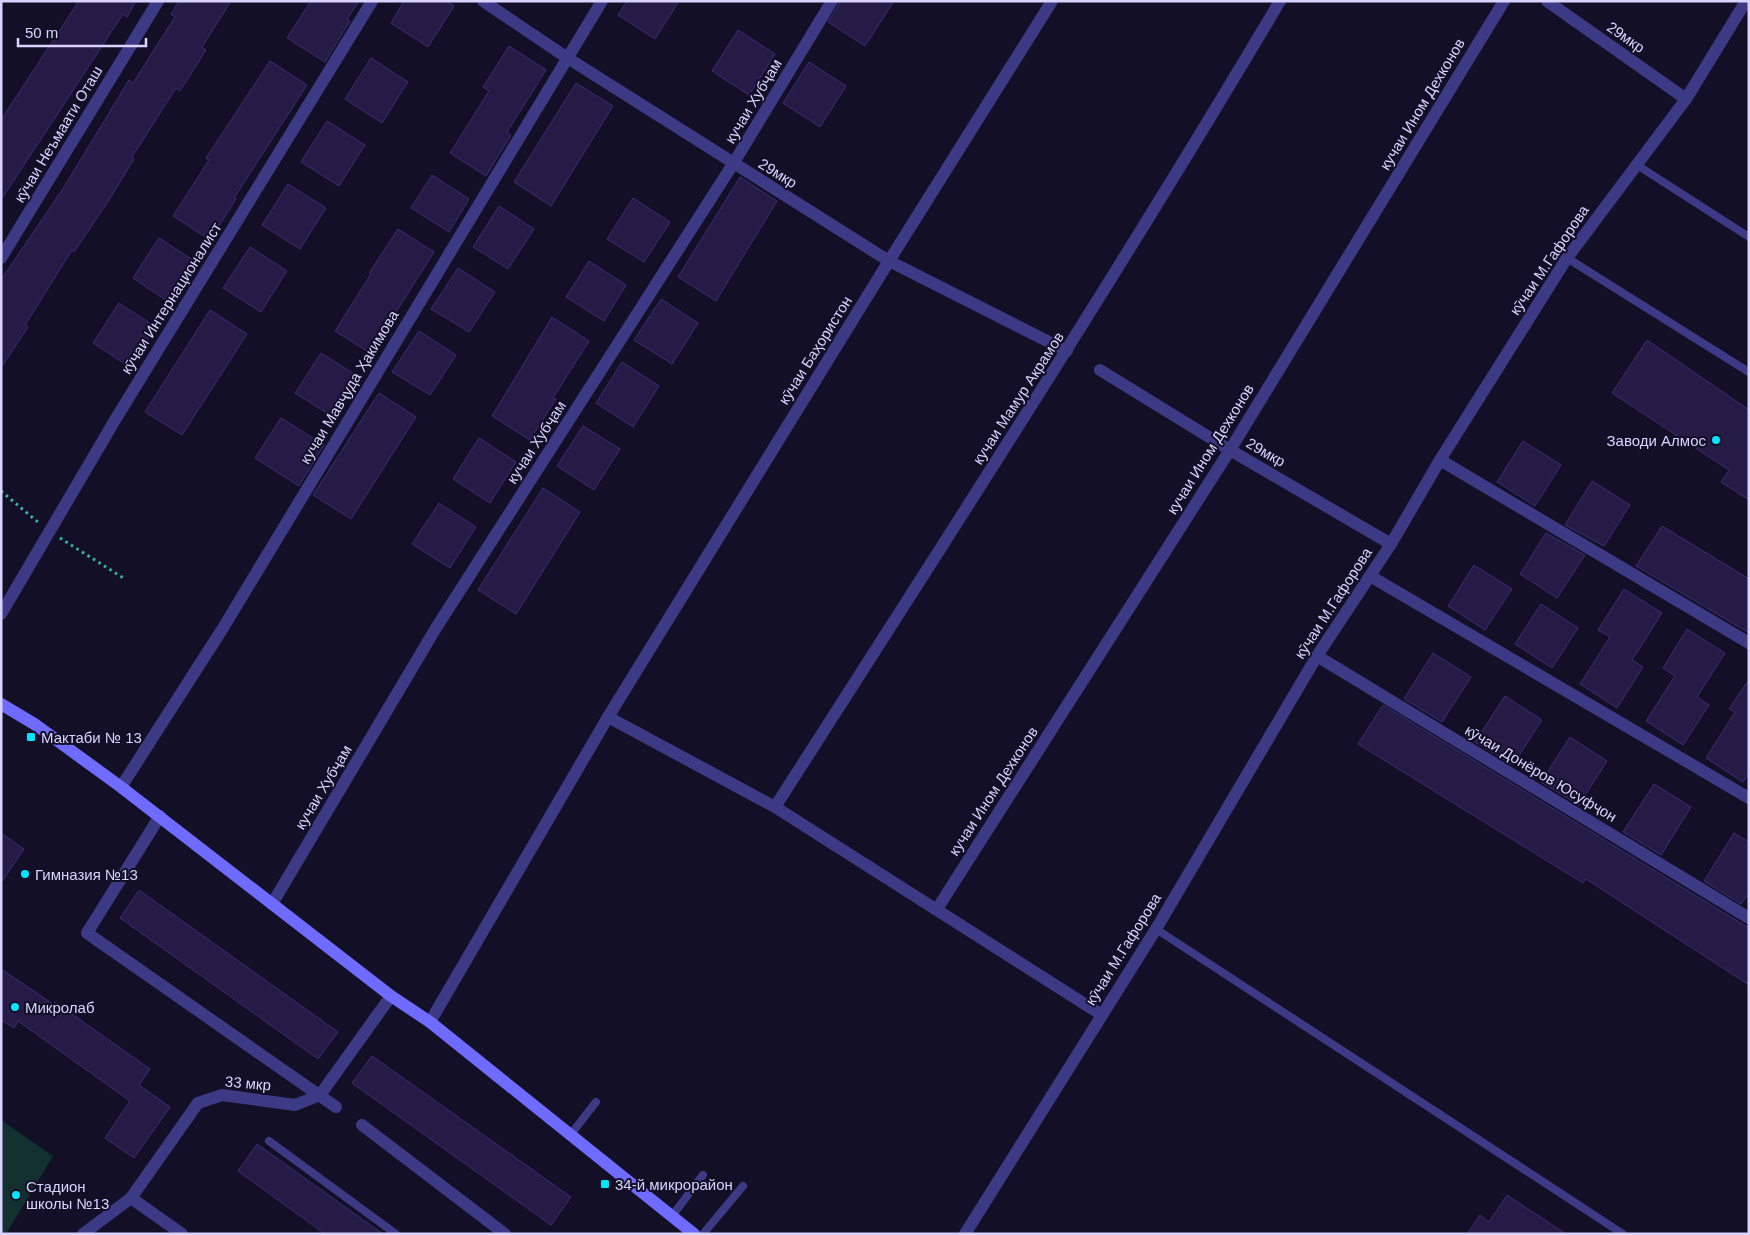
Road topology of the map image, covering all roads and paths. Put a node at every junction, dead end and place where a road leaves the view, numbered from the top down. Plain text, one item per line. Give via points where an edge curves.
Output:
1 (158, 1) edge
2 (372, 1) edge
3 (483, 1) edge
4 (602, 1) edge
5 (832, 1) edge
6 (1052, 1) edge
7 (1280, 1) edge
8 (1504, 1) edge
9 (1547, 1) edge
10 (1746, 1) edge
11 (566, 57) junction
12 (1686, 100) junction
13 (733, 164) junction
14 (1637, 165) junction
15 (1749, 237) edge
16 (1, 258) edge
17 (1566, 258) junction
18 (889, 261) junction
19 (1067, 351) junction
20 (1100, 370) dead end
21 (1749, 372) edge
22 (1230, 450) junction
23 (1440, 460) junction
24 (1391, 544) junction
25 (1370, 576) junction
26 (1, 614) edge
27 (1749, 643) edge
28 (1317, 656) junction
29 (1, 704) edge
30 (608, 717) junction
31 (122, 787) junction
32 (1749, 798) edge
33 (775, 807) junction
34 (160, 816) junction
35 (272, 904) junction
36 (936, 909) junction
37 (1749, 918) edge
38 (1156, 929) junction
39 (390, 996) junction
40 (1102, 1015) junction
41 (430, 1022) junction
42 (320, 1095) junction
43 (596, 1102) dead end
44 (336, 1107) dead end
45 (362, 1125) dead end
46 (571, 1134) junction
47 (269, 1142) dead end
48 (704, 1175) dead end
49 (743, 1186) dead end
50 (131, 1198) junction
51 (672, 1216) junction
52 (82, 1234) edge
53 (182, 1234) edge
54 (396, 1234) edge
55 (505, 1234) edge
56 (694, 1234) edge
57 (703, 1234) edge
58 (966, 1234) edge
59 (1623, 1234) edge

1 - 16 street, кӯчаи Неъмаати Оташ
2 - 26 street, кӯчаи Интернационалист via 115,420
3 - 11 street, 29мкр
4 - 11 street, кучаи Мавҷуда Ҳакимова
5 - 13 street, кучаи Хубҷам
6 - 18 street, кӯчаи Баҳористон
7 - 19 street, кучаи Мамур Акрамов via 1167,192
8 - 22 street, кучаи Ином Дехконов
9 - 12 street, 29мкр
10 - 12 street, кӯчаи М.Гафорова
11 - 13 street, 29мкр
11 - 31 street, кучаи Мавҷуда Ҳакимова via 223,628
12 - 14 street, кӯчаи М.Гафорова
13 - 18 street, 29мкр
13 - 35 street, кучаи Хубҷам via 436,628
14 - 15 lane
14 - 17 street, кӯчаи М.Гафорова
17 - 21 lane
17 - 23 street, кӯчаи М.Гафорова
18 - 19 street, 29мкр
18 - 30 street, кӯчаи Баҳористон
19 - 33 street, кучаи Мамур Акрамов
20 - 22 street, 29мкр
22 - 24 street, 29мкр
22 - 36 street, кучаи Ином Дехконов
23 - 24 street, кӯчаи М.Гафорова
23 - 27 street
24 - 25 street, кӯчаи М.Гафорова
25 - 28 street, кӯчаи М.Гафорова
25 - 32 street
28 - 37 street, кӯчаи Донёров Юсуфҷон
28 - 38 street, кӯчаи М.Гафорова
29 - 31 main road
30 - 33 street
30 - 41 street, кӯчаи Баҳористон
31 - 34 main road
33 - 36 street
34 - 35 main road
34 - 42 street via 87,933
35 - 39 main road
36 - 40 street
38 - 40 street, кӯчаи М.Гафорова
38 - 59 lane
39 - 41 main road
39 - 42 street
40 - 58 street, кӯчаи М.Гафорова
41 - 46 main road
42 - 44 street
42 - 50 street, 33 мкр via 295,1105 222,1095 198,1103
43 - 46 lane
45 - 55 street
46 - 51 main road
47 - 54 lane
48 - 51 lane
49 - 57 lane
50 - 52 street, 33 мкр
50 - 53 street
51 - 56 main road

